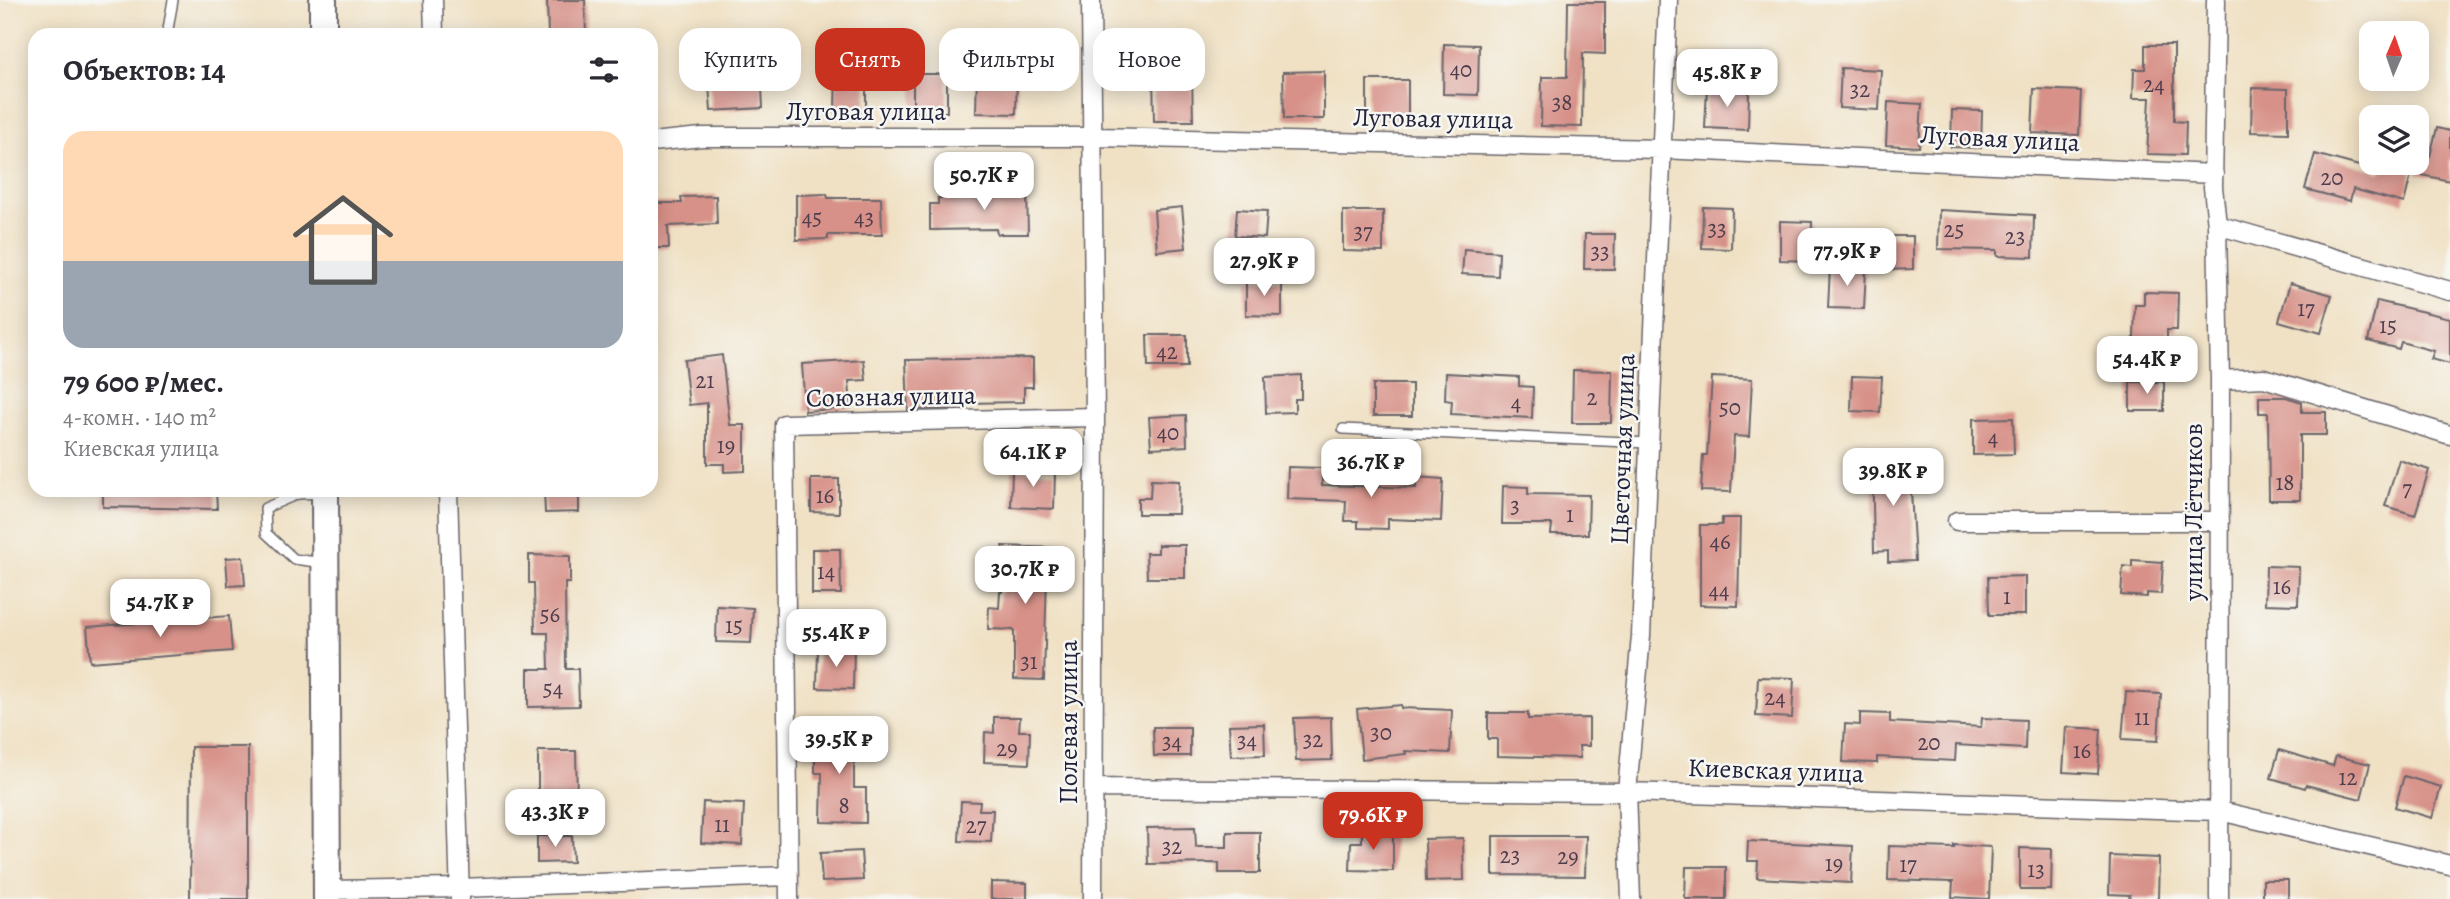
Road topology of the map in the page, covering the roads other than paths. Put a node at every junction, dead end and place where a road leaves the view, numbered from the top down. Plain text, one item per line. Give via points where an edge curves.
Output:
1 (173, 0) edge
2 (323, 0) edge
3 (433, 0) edge
4 (1091, 0) edge
5 (1668, 0) edge
6 (2216, 0) edge
7 (168, 28) edge
8 (323, 28) edge
9 (434, 28) edge
10 (1094, 137) junction
11 (658, 141) edge
12 (1661, 149) junction
13 (2214, 174) junction
14 (2217, 225) junction
15 (2450, 291) edge
16 (2220, 380) junction
17 (1095, 417) junction
18 (1343, 429) dead end
19 (2450, 435) edge
20 (1649, 443) junction
21 (291, 497) edge
22 (325, 497) edge
23 (448, 497) edge
24 (1957, 521) dead end
25 (2220, 521) junction
26 (326, 563) junction
27 (1094, 788) junction
28 (1627, 792) junction
29 (2220, 811) junction
30 (2450, 866) edge
31 (788, 876) junction
32 (460, 893) edge
33 (327, 894) edge
34 (789, 899) edge
35 (1093, 899) edge
36 (1631, 899) edge
37 (2219, 899) edge

1 - 7 lane
2 - 8 main road
3 - 9 street
4 - 10 street, Полевая улица
5 - 12 street, Цветочная улица
6 - 13 street, улица Лётчиков
10 - 11 street, Луговая улица via 702,136
10 - 12 street, Луговая улица
10 - 17 street, Полевая улица
12 - 13 street, Луговая улица
12 - 20 street, Цветочная улица
13 - 14 street, улица Лётчиков
14 - 15 street
14 - 16 street, улица Лётчиков
16 - 19 street via 2264,378
16 - 25 street, улица Лётчиков
17 - 27 street, Полевая улица
17 - 31 street, Союзная улица via 784,425
18 - 20 lane
20 - 28 street, Цветочная улица via 1641,636
21 - 26 lane via 265,508 266,533 294,559
22 - 26 main road
23 - 32 street
24 - 25 street
25 - 29 street, улица Лётчиков
26 - 33 main road
27 - 28 street, Киевская улица
27 - 35 street, Полевая улица
28 - 29 street, Киевская улица
28 - 36 street, Цветочная улица
29 - 30 street, Киевская улица
29 - 37 street, улица Лётчиков
31 - 32 street
31 - 34 street, Союзная улица
32 - 33 street

